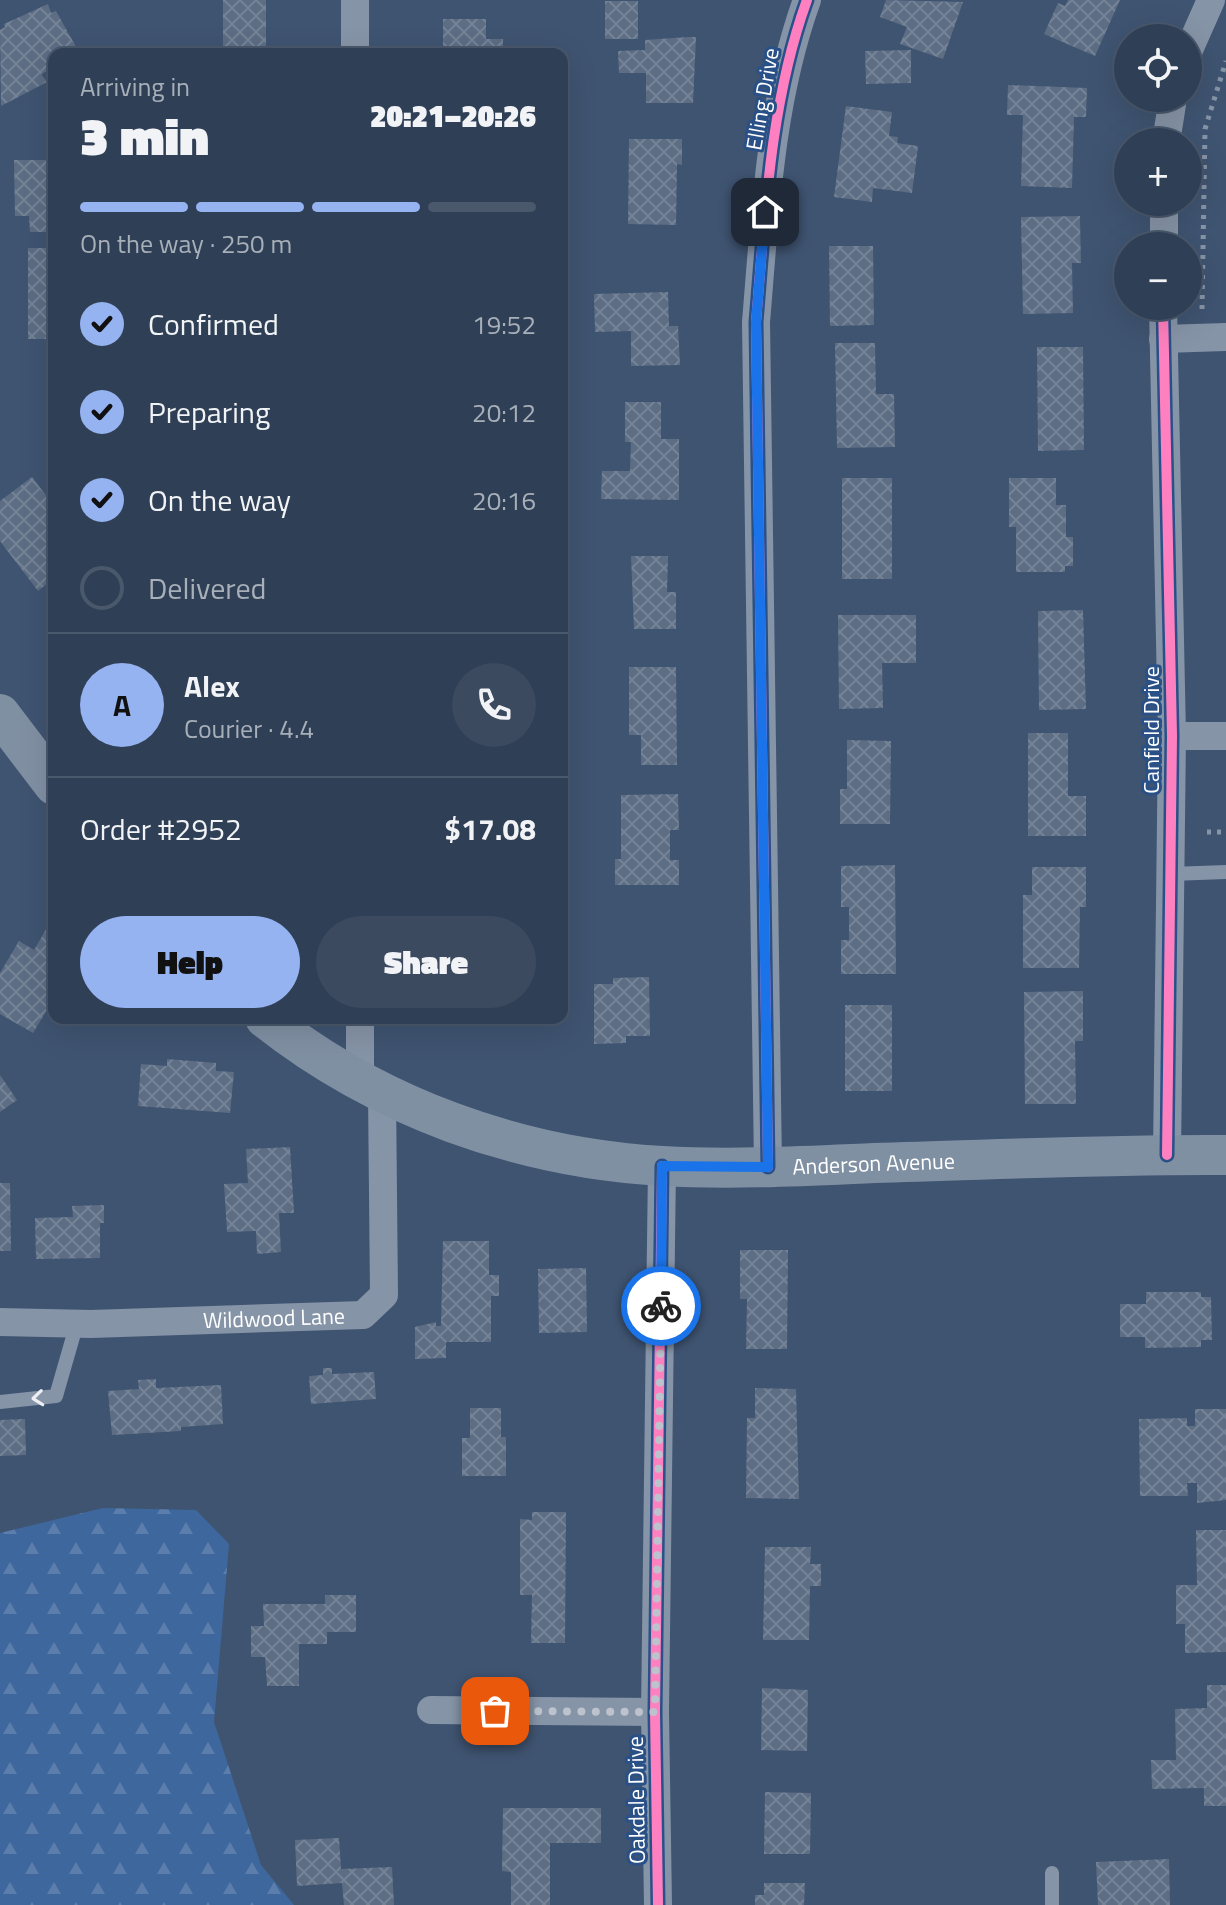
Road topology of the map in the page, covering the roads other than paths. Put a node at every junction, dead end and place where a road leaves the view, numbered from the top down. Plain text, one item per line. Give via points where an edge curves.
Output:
1 (355, 0) edge
2 (807, 0) edge
3 (1211, 0) edge
4 (1200, 24) edge
5 (355, 48) edge
6 (1163, 320) edge
7 (1214, 337) edge
8 (1163, 339) junction
9 (0, 714) edge
10 (1172, 736) junction
11 (1226, 736) edge
12 (48, 777) edge
13 (1226, 872) edge
14 (1171, 874) junction
15 (272, 1024) edge
16 (361, 1024) edge
17 (371, 1086) junction
18 (1167, 1155) junction
19 (1226, 1155) edge
20 (662, 1166) junction
21 (768, 1167) junction
22 (0, 1322) edge
23 (77, 1323) junction
24 (0, 1402) edge
25 (431, 1710) dead end
26 (655, 1712) junction
27 (1052, 1873) dead end
28 (658, 1905) edge
29 (1052, 1905) edge

1 - 5 street
2 - 21 street, Elling Drive via 794,36 768,184 756,322
3 - 4 street
6 - 8 street, Canfield Drive
7 - 8 street
8 - 10 street, Canfield Drive
9 - 12 main road
10 - 11 street
10 - 14 street, Canfield Drive
13 - 14 lane
14 - 18 street, Canfield Drive
15 - 17 main road, Anderson Avenue
16 - 17 street, Wildwood Lane
17 - 20 main road, Anderson Avenue via 495,1138 580,1157
17 - 23 street, Wildwood Lane via 384,1295 363,1315
18 - 19 main road, Anderson Avenue
18 - 21 main road, Anderson Avenue
20 - 21 main road, Anderson Avenue
20 - 26 street, Oakdale Drive
22 - 23 street, Wildwood Lane
23 -> 24 lane via 56,1396
25 - 26 street
26 - 28 street, Oakdale Drive
27 - 29 lane

